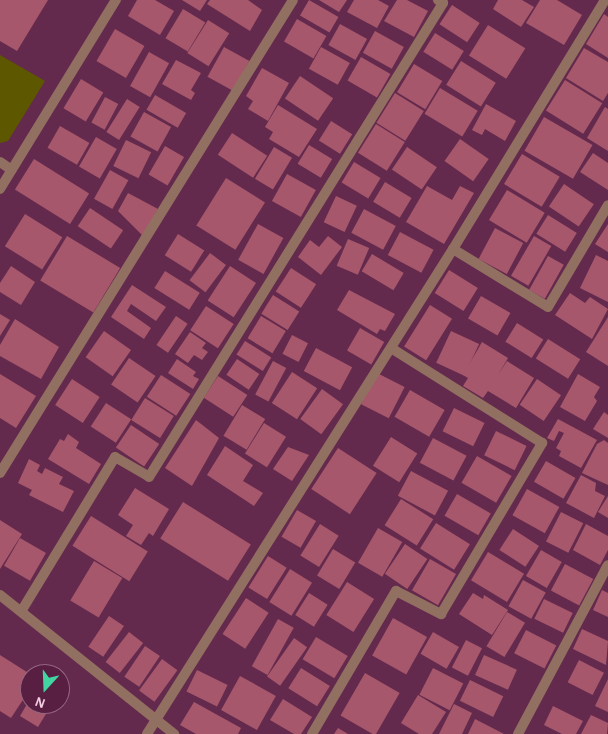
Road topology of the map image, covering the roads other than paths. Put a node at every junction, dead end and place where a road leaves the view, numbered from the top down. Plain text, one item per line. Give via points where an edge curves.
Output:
1 (116, 0) edge
2 (293, 0) edge
3 (438, 0) edge
4 (605, 0) edge
5 (0, 162) edge
6 (12, 170) junction
7 (0, 188) edge
8 (608, 205) edge
9 (453, 250) junction
10 (391, 348) junction
11 (0, 473) edge
12 (608, 565) edge
13 (0, 595) edge
14 (22, 610) junction
15 (156, 721) junction
16 (147, 734) edge
17 (174, 734) edge
18 (312, 734) edge
19 (518, 734) edge

1 - 6 street
2 - 11 street
3 - 14 street via 443,3 149,477 115,457
4 - 9 street
5 - 6 street
6 - 7 street
8 - 9 street via 548,307
9 - 10 street
10 - 15 street
10 - 18 street via 542,443 441,614 396,591
12 - 19 street
13 - 14 street
14 - 15 street
15 - 16 street
15 - 17 street

